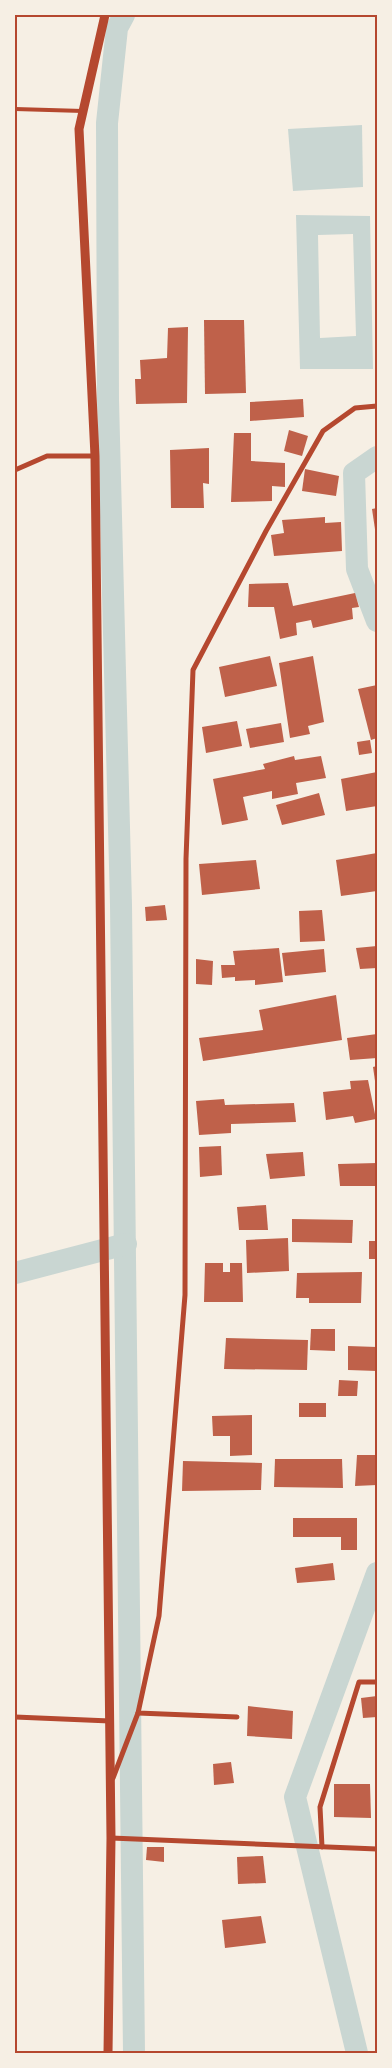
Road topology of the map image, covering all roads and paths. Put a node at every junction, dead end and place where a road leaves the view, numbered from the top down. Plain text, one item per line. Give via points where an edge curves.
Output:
1 (104, 15) edge
2 (15, 109) edge
3 (83, 111) junction
4 (377, 406) edge
5 (95, 456) junction
6 (15, 470) edge
7 (377, 1682) edge
8 (138, 1713) junction
9 (15, 1717) edge
10 (237, 1717) dead end
11 (110, 1721) junction
12 (110, 1785) junction
13 (111, 1838) junction
14 (322, 1847) junction
15 (377, 1849) edge
16 (108, 2053) edge

1 - 3 street
2 - 3 lane
3 - 5 street via 79,129
4 - 8 street via 355,408 323,431 193,670 186,858 185,1294 159,1616
5 - 6 street via 47,456
5 - 11 street
7 - 14 street via 359,1682 320,1807
8 - 10 street
8 - 12 street
9 - 11 street
11 - 12 street
12 - 13 street
13 - 14 street
13 - 16 street
14 - 15 street

